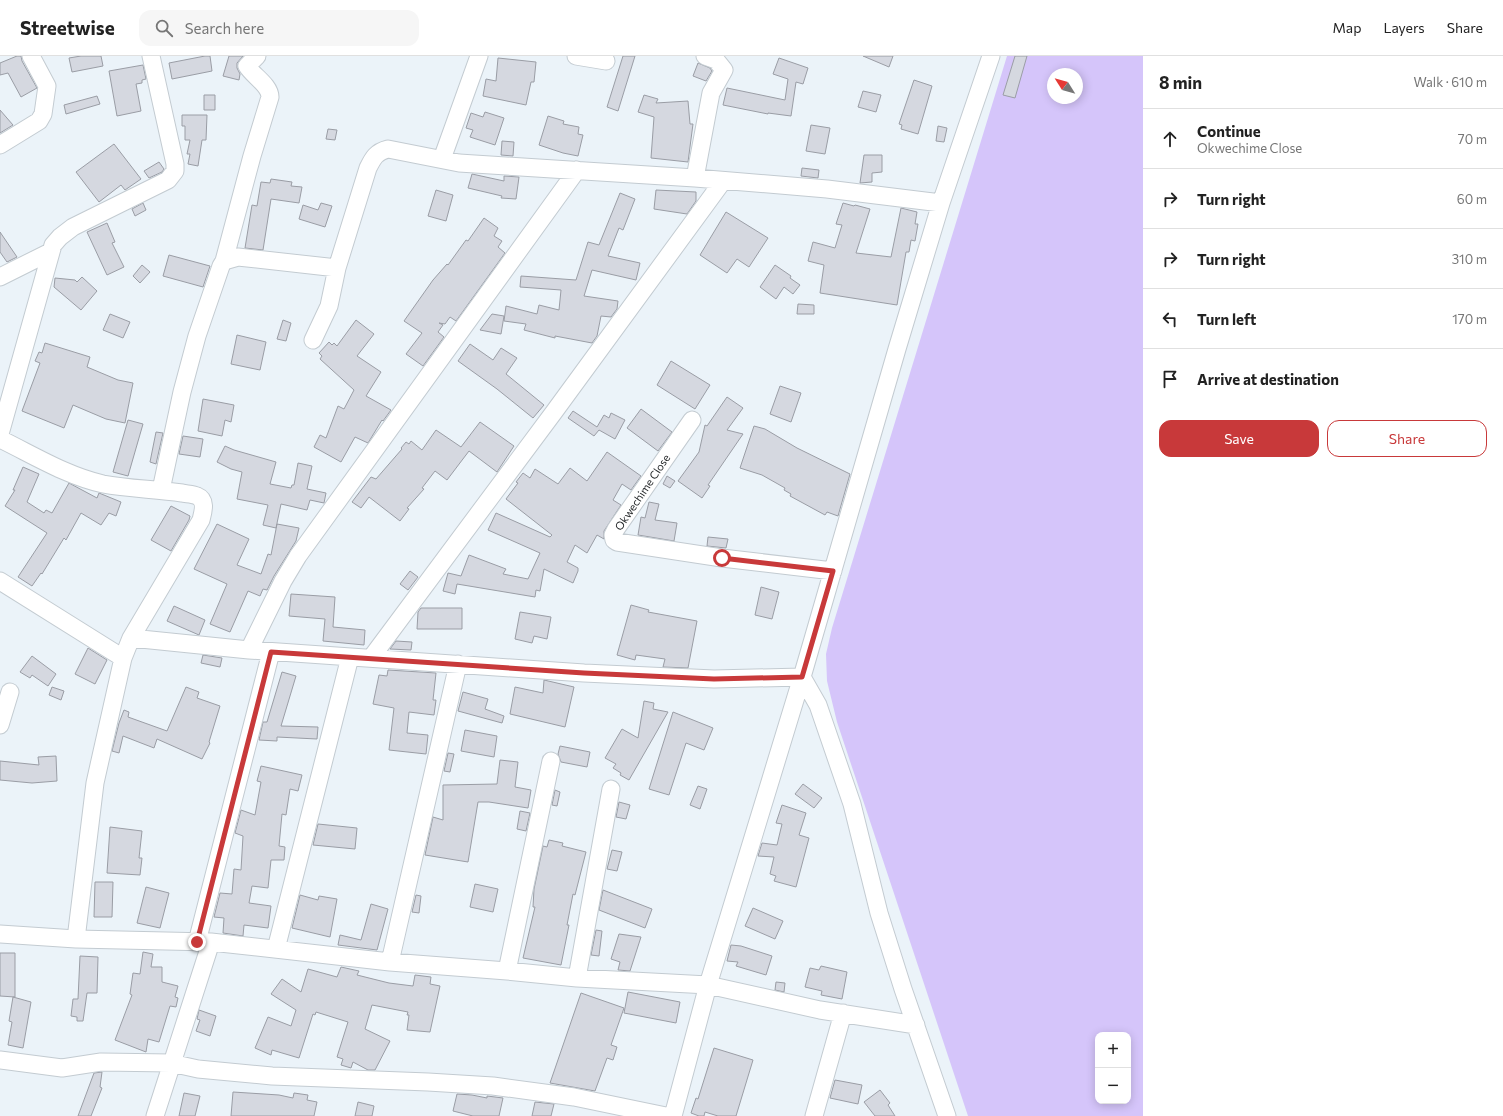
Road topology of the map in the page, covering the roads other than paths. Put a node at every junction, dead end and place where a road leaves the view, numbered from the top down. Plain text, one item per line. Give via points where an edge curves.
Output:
1 (31, 56) edge
2 (150, 56) edge
3 (257, 56) edge
4 (479, 56) edge
5 (576, 56) edge
6 (705, 56) edge
7 (991, 56) edge
8 (606, 61) dead end
9 (0, 145) edge
10 (442, 160) junction
11 (576, 170) junction
12 (695, 178) junction
13 (723, 180) junction
14 (941, 203) junction
15 (50, 252) junction
16 (224, 261) junction
17 (337, 268) junction
18 (0, 277) edge
19 (313, 340) dead end
20 (692, 420) dead end
21 (0, 434) edge
22 (0, 439) edge
23 (161, 490) junction
24 (833, 571) junction
25 (0, 581) edge
26 (131, 638) junction
27 (248, 650) junction
28 (271, 652) junction
29 (350, 656) junction
30 (123, 658) junction
31 (371, 658) junction
32 (458, 664) junction
33 (802, 677) junction
34 (10, 692) dead end
35 (0, 725) edge
36 (551, 761) dead end
37 (611, 789) dead end
38 (0, 934) edge
39 (76, 939) junction
40 (204, 942) junction
41 (276, 949) junction
42 (390, 962) junction
43 (508, 971) junction
44 (577, 978) junction
45 (708, 985) junction
46 (843, 1014) junction
47 (916, 1025) junction
48 (0, 1060) edge
49 (171, 1063) junction
50 (154, 1116) edge
51 (666, 1116) edge
52 (673, 1116) edge
53 (814, 1116) edge
54 (947, 1116) edge

1 - 9 street via 47,86 43,114 39,121
2 - 15 street via 175,171 168,180 73,227 60,237
3 - 16 street via 247,66 267,88 270,97
4 - 10 street
5 - 8 street
6 - 12 street via 716,60 724,70 711,93
7 - 14 street
10 - 11 street
10 - 17 street via 388,149 374,156
11 - 12 street
11 - 27 street via 298,556
12 - 13 street
13 - 14 street
13 - 31 street
14 - 24 street
15 - 18 street
15 - 21 street
16 - 17 street via 238,258
16 - 23 street via 197,336
17 - 19 street via 329,306
20 - 24 street, Okwechime Close via 616,529 614,540 722,558
22 - 23 street via 87,479 104,484
23 - 26 street via 198,496 203,501 204,510 201,520
24 - 33 street
25 - 30 street
26 - 27 street
26 - 30 street
27 - 28 street
28 - 29 street
28 - 40 street
29 - 31 street
29 - 41 street
30 - 39 street via 95,783
31 - 32 street
32 - 33 street via 714,679
32 - 42 street
33 - 45 street
33 - 47 street via 818,704 852,804 879,913
34 - 35 street
36 - 43 street
37 - 44 street
38 - 39 street
39 - 40 street
40 - 41 street
40 - 49 street
41 - 42 street
42 - 43 street
43 - 44 street
44 - 45 street
45 - 46 street
45 - 52 street
46 - 47 street
46 - 53 street
47 - 54 street
48 - 49 street via 62,1068 102,1062
49 - 50 street
49 - 51 street via 198,1069 272,1076 493,1086 574,1096

